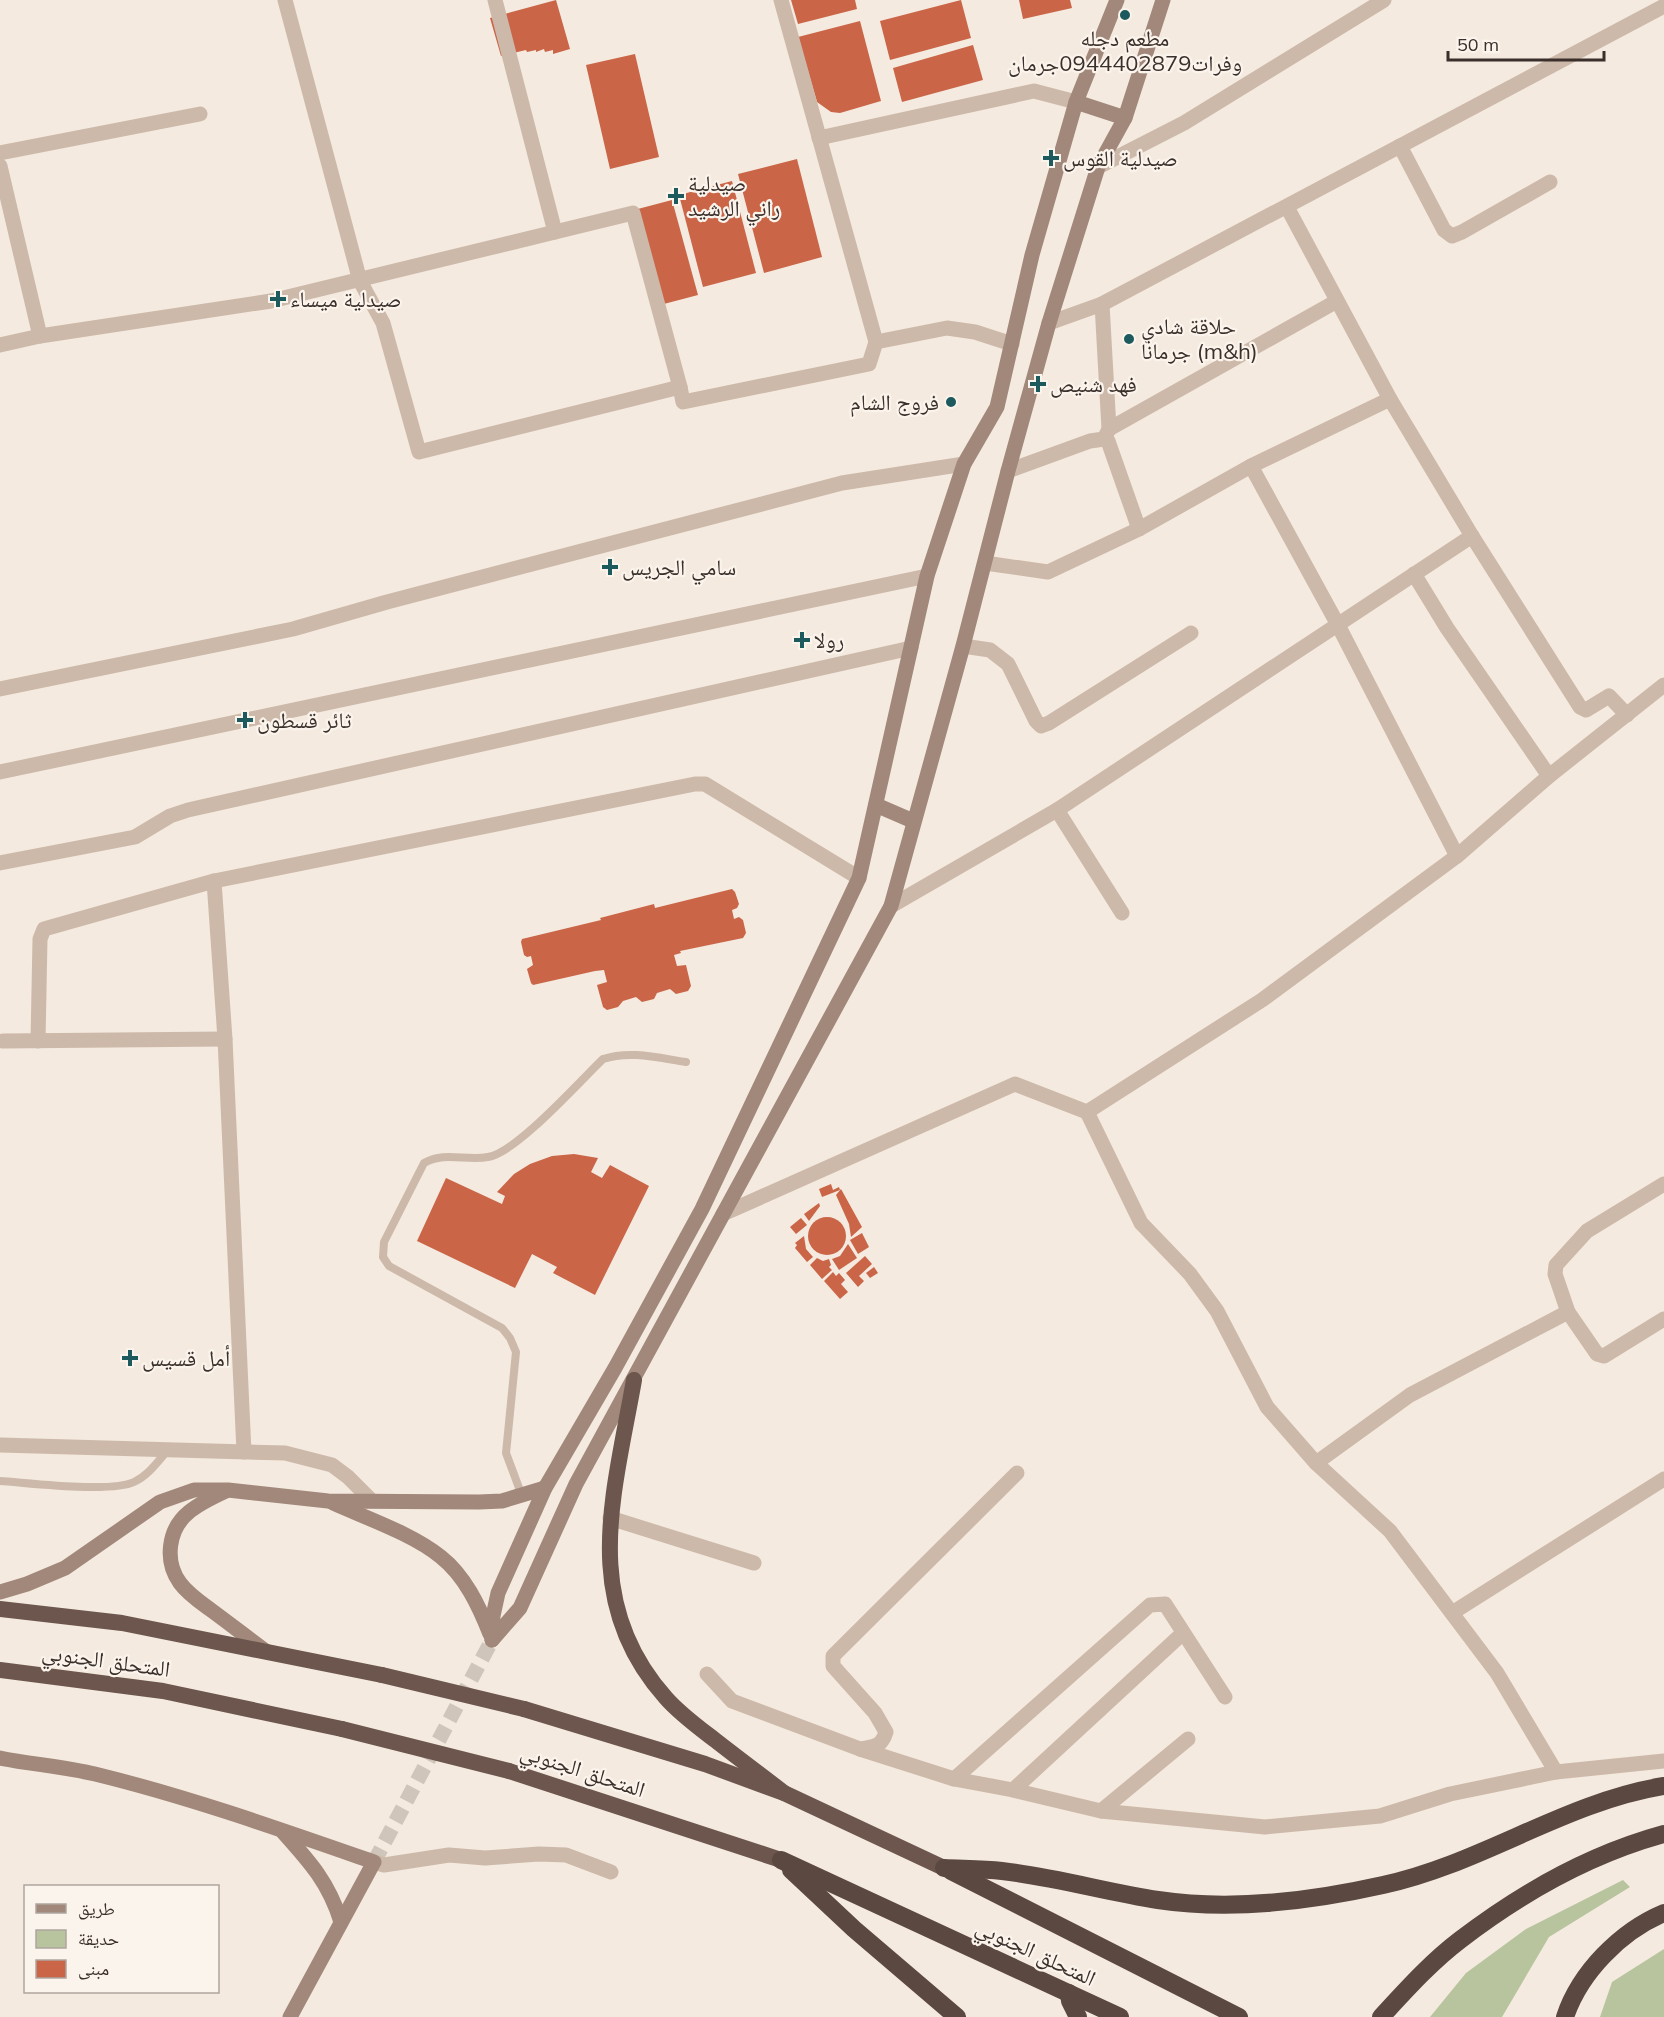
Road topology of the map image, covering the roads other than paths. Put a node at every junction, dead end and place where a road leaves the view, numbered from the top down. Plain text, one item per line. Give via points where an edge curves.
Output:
1 (285, 0) edge
2 (495, 0) edge
3 (781, 0) edge
4 (1117, 0) edge
5 (1163, 0) edge
6 (1384, 0) edge
7 (1664, 6) edge
8 (1076, 102) junction
9 (200, 114) dead end
10 (1125, 118) junction
11 (819, 138) junction
12 (1401, 146) junction
13 (0, 153) edge
14 (0, 166) edge
15 (1098, 167) junction
16 (1550, 182) dead end
17 (1287, 207) junction
18 (555, 232) junction
19 (360, 281) junction
20 (1337, 300) junction
21 (1102, 304) junction
22 (1049, 322) junction
23 (40, 336) junction
24 (876, 342) junction
25 (1012, 344) junction
26 (0, 345) edge
27 (680, 387) junction
28 (1390, 399) junction
29 (1107, 434) junction
30 (964, 464) junction
31 (1251, 466) junction
32 (1008, 471) junction
33 (1139, 529) junction
34 (1472, 536) junction
35 (985, 563) junction
36 (1414, 574) junction
37 (927, 576) junction
38 (1338, 625) junction
39 (1191, 633) dead end
40 (963, 646) junction
41 (911, 648) junction
42 (1664, 685) edge
43 (0, 689) edge
44 (1627, 715) junction
45 (0, 772) edge
46 (1549, 776) junction
47 (876, 805) junction
48 (1056, 810) junction
49 (913, 821) junction
50 (1457, 856) junction
51 (0, 863) edge
52 (859, 878) junction
53 (214, 881) junction
54 (891, 906) junction
55 (1122, 913) dead end
56 (225, 1039) junction
57 (3, 1041) dead end
58 (38, 1041) junction
59 (686, 1062) dead end
60 (1087, 1112) junction
61 (1664, 1184) edge
62 (723, 1214) junction
63 (1569, 1312) junction
64 (1664, 1319) edge
65 (634, 1380) junction
66 (0, 1445) edge
67 (168, 1450) junction
68 (244, 1452) junction
69 (1316, 1463) junction
70 (1017, 1473) dead end
71 (1664, 1479) edge
72 (0, 1481) edge
73 (545, 1488) junction
74 (228, 1490) junction
75 (522, 1496) junction
76 (370, 1500) junction
77 (328, 1501) junction
78 (610, 1518) junction
79 (754, 1563) dead end
80 (0, 1592) edge
81 (0, 1609) edge
82 (1452, 1613) junction
83 (1183, 1633) junction
84 (492, 1640) junction
85 (267, 1652) junction
86 (0, 1671) edge
87 (707, 1674) dead end
88 (1225, 1697) dead end
89 (1188, 1739) dead end
90 (860, 1749) junction
91 (0, 1758) edge
92 (1664, 1761) edge
93 (1556, 1772) junction
94 (954, 1779) junction
95 (1664, 1786) edge
96 (1013, 1790) junction
97 (784, 1793) junction
98 (1101, 1811) junction
99 (281, 1830) junction
100 (1664, 1834) edge
101 (781, 1860) junction
102 (374, 1862) junction
103 (944, 1868) junction
104 (611, 1872) dead end
105 (1664, 1913) edge
106 (341, 1922) junction
107 (1069, 1993) junction
108 (290, 2017) edge
109 (957, 2017) edge
110 (1078, 2017) edge
111 (1120, 2017) edge
112 (1239, 2017) edge
113 (1381, 2017) edge
114 (1566, 2017) edge

1 - 19 street
2 - 18 street
3 - 11 street
4 - 8 main road
5 - 10 main road
6 - 15 street via 1184,123
7 - 12 street
8 - 10 main road
8 - 11 street via 1034,91
8 - 25 main road via 1032,255
9 - 13 street
10 - 15 main road
11 - 24 street
12 - 16 street via 1444,230 1452,236
12 - 17 street
14 - 23 street
15 - 22 main road
17 - 20 street
17 - 21 street
18 - 19 street
18 - 27 street via 633,213
19 - 23 street via 271,301
19 - 27 street via 383,323 419,452
20 - 28 street
20 - 29 street
21 - 22 street
21 - 29 street
22 - 32 main road
23 - 26 street
24 - 25 street via 947,328
24 - 27 street via 869,364 683,402
25 - 30 main road via 997,407
28 - 31 street
28 - 34 street
29 - 32 street
29 - 33 street
30 - 37 main road
30 - 43 street via 842,483 293,629
31 - 33 street
31 - 38 street
32 - 35 main road
33 - 35 street via 1048,572
34 - 36 street
34 - 44 street via 1580,707 1586,711 1609,696
35 - 40 main road
36 - 38 street
36 - 46 street
37 - 41 main road
37 - 45 street
38 - 48 street
38 - 50 street
39 - 40 street via 1041,726 1008,664 990,650
40 - 49 main road
41 - 47 main road
41 - 51 street via 188,810 135,837
42 - 44 street
44 - 46 street
46 - 50 street
47 - 49 main road
47 - 52 main road
48 - 54 street
48 - 55 street
49 - 54 main road
50 - 60 street via 1262,1000
52 - 53 street via 705,784 695,784
52 - 73 main road via 702,1209
53 - 56 street
53 - 58 street via 44,929 40,939
54 - 62 main road
56 - 58 street
56 - 68 street
57 - 58 street
59 - 75 lane via 618,1054 603,1059 503,1152 488,1158 442,1156 424,1163 384,1242 383,1257 389,1266 502,1328 510,1338 516,1352 506,1453
60 - 62 street via 1015,1084
60 - 69 street via 1141,1223 1190,1274 1216,1311 1267,1407
61 - 63 street via 1587,1231 1556,1265 1555,1274
62 - 65 main road
63 - 64 street via 1597,1354 1604,1356
63 - 69 street via 1410,1395
65 - 78 highway
65 - 84 main road via 565,1504 520,1608
66 - 67 street
67 - 68 street
67 - 72 lane via 143,1476 116,1487
68 - 76 street via 285,1453 332,1465
69 - 82 street via 1390,1531
70 - 90 street via 833,1656 833,1666 875,1713 886,1732 878,1746
71 - 82 street
73 - 75 main road
73 - 84 main road via 498,1593
74 - 77 main road
74 - 80 main road via 194,1490 160,1502 65,1568
74 - 85 main road, المتحلق الجنوبي via 199,1505 180,1521 170,1544 173,1571 188,1592
75 - 76 main road via 479,1502
76 - 77 main road
77 - 84 main road via 419,1542 441,1557 468,1589
78 - 79 street
78 - 97 highway via 609,1565 614,1597 626,1635 650,1678 683,1716
81 - 85 highway, المتحلق الجنوبي via 122,1623
82 - 93 street via 1497,1673
83 - 88 street
83 - 94 street via 1165,1604 1150,1605
83 - 96 street
85 - 97 highway, المتحلق الجنوبي, bridge via 524,1709 705,1764
86 - 101 highway, المتحلق الجنوبي, bridge via 163,1691 342,1730 509,1771
87 - 90 street via 732,1701
89 - 98 street
90 - 94 street
91 - 99 main road via 93,1774
92 - 93 street
93 - 98 street via 1450,1794 1380,1816 1265,1827
94 - 96 street
95 - 103 highway via 1576,1811 1429,1873 1363,1890 1295,1900 1159,1900 1003,1871
96 - 98 street
97 - 103 highway, المتحلق الجنوبي
99 - 102 main road
99 - 106 main road via 324,1881
100 - 113 highway via 1605,1855 1505,1908 1459,1941
101 - 107 highway, المتحلق الجنوبي
101 - 109 highway
102 - 104 street via 449,1855 566,1855
102 - 106 main road
103 - 112 highway, المتحلق الجنوبي
105 - 114 highway via 1631,1931 1607,1953 1586,1977
106 - 108 main road
107 - 110 highway
107 - 111 highway, المتحلق الجنوبي

